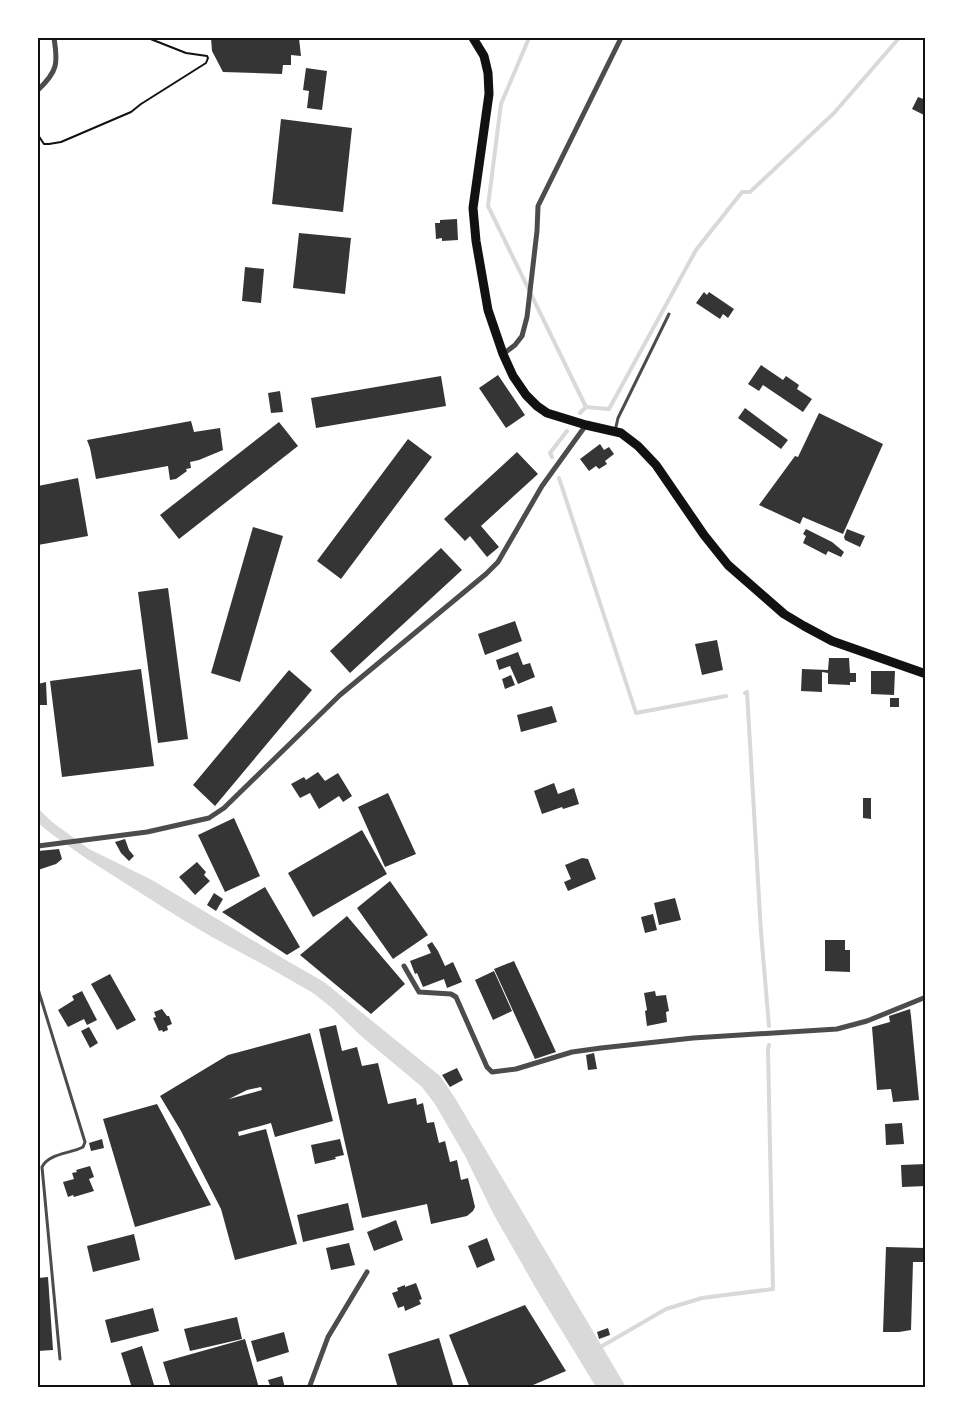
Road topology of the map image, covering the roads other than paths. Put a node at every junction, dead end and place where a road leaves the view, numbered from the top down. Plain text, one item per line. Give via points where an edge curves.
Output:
1 (54, 38) edge
2 (473, 38) edge
3 (621, 38) edge
4 (38, 90) edge
5 (669, 314) dead end
6 (503, 354) junction
7 (586, 425) junction
8 (615, 431) junction
9 (926, 674) edge
10 (38, 846) edge
11 (404, 966) dead end
12 (38, 988) edge
13 (926, 997) edge
14 (366, 1272) dead end
15 (60, 1359) dead end
16 (309, 1388) edge

1 - 4 street via 57,58 54,70
2 - 6 main road via 484,56 490,94 473,208 476,241 488,310
3 - 6 street via 538,206 527,317 522,336
5 - 8 lane via 618,418
6 - 7 main road via 526,395 537,406 547,413
7 - 8 main road
7 - 10 street via 542,486 498,562 340,695 224,808 209,818 147,832
8 - 9 main road via 638,446 656,465 728,565 784,614 832,641
11 - 13 street via 419,992 456,997 492,1072 601,1048 693,1038 837,1029 867,1021
12 - 15 lane via 85,1142 76,1151 49,1158 42,1168
14 - 16 street via 328,1337

